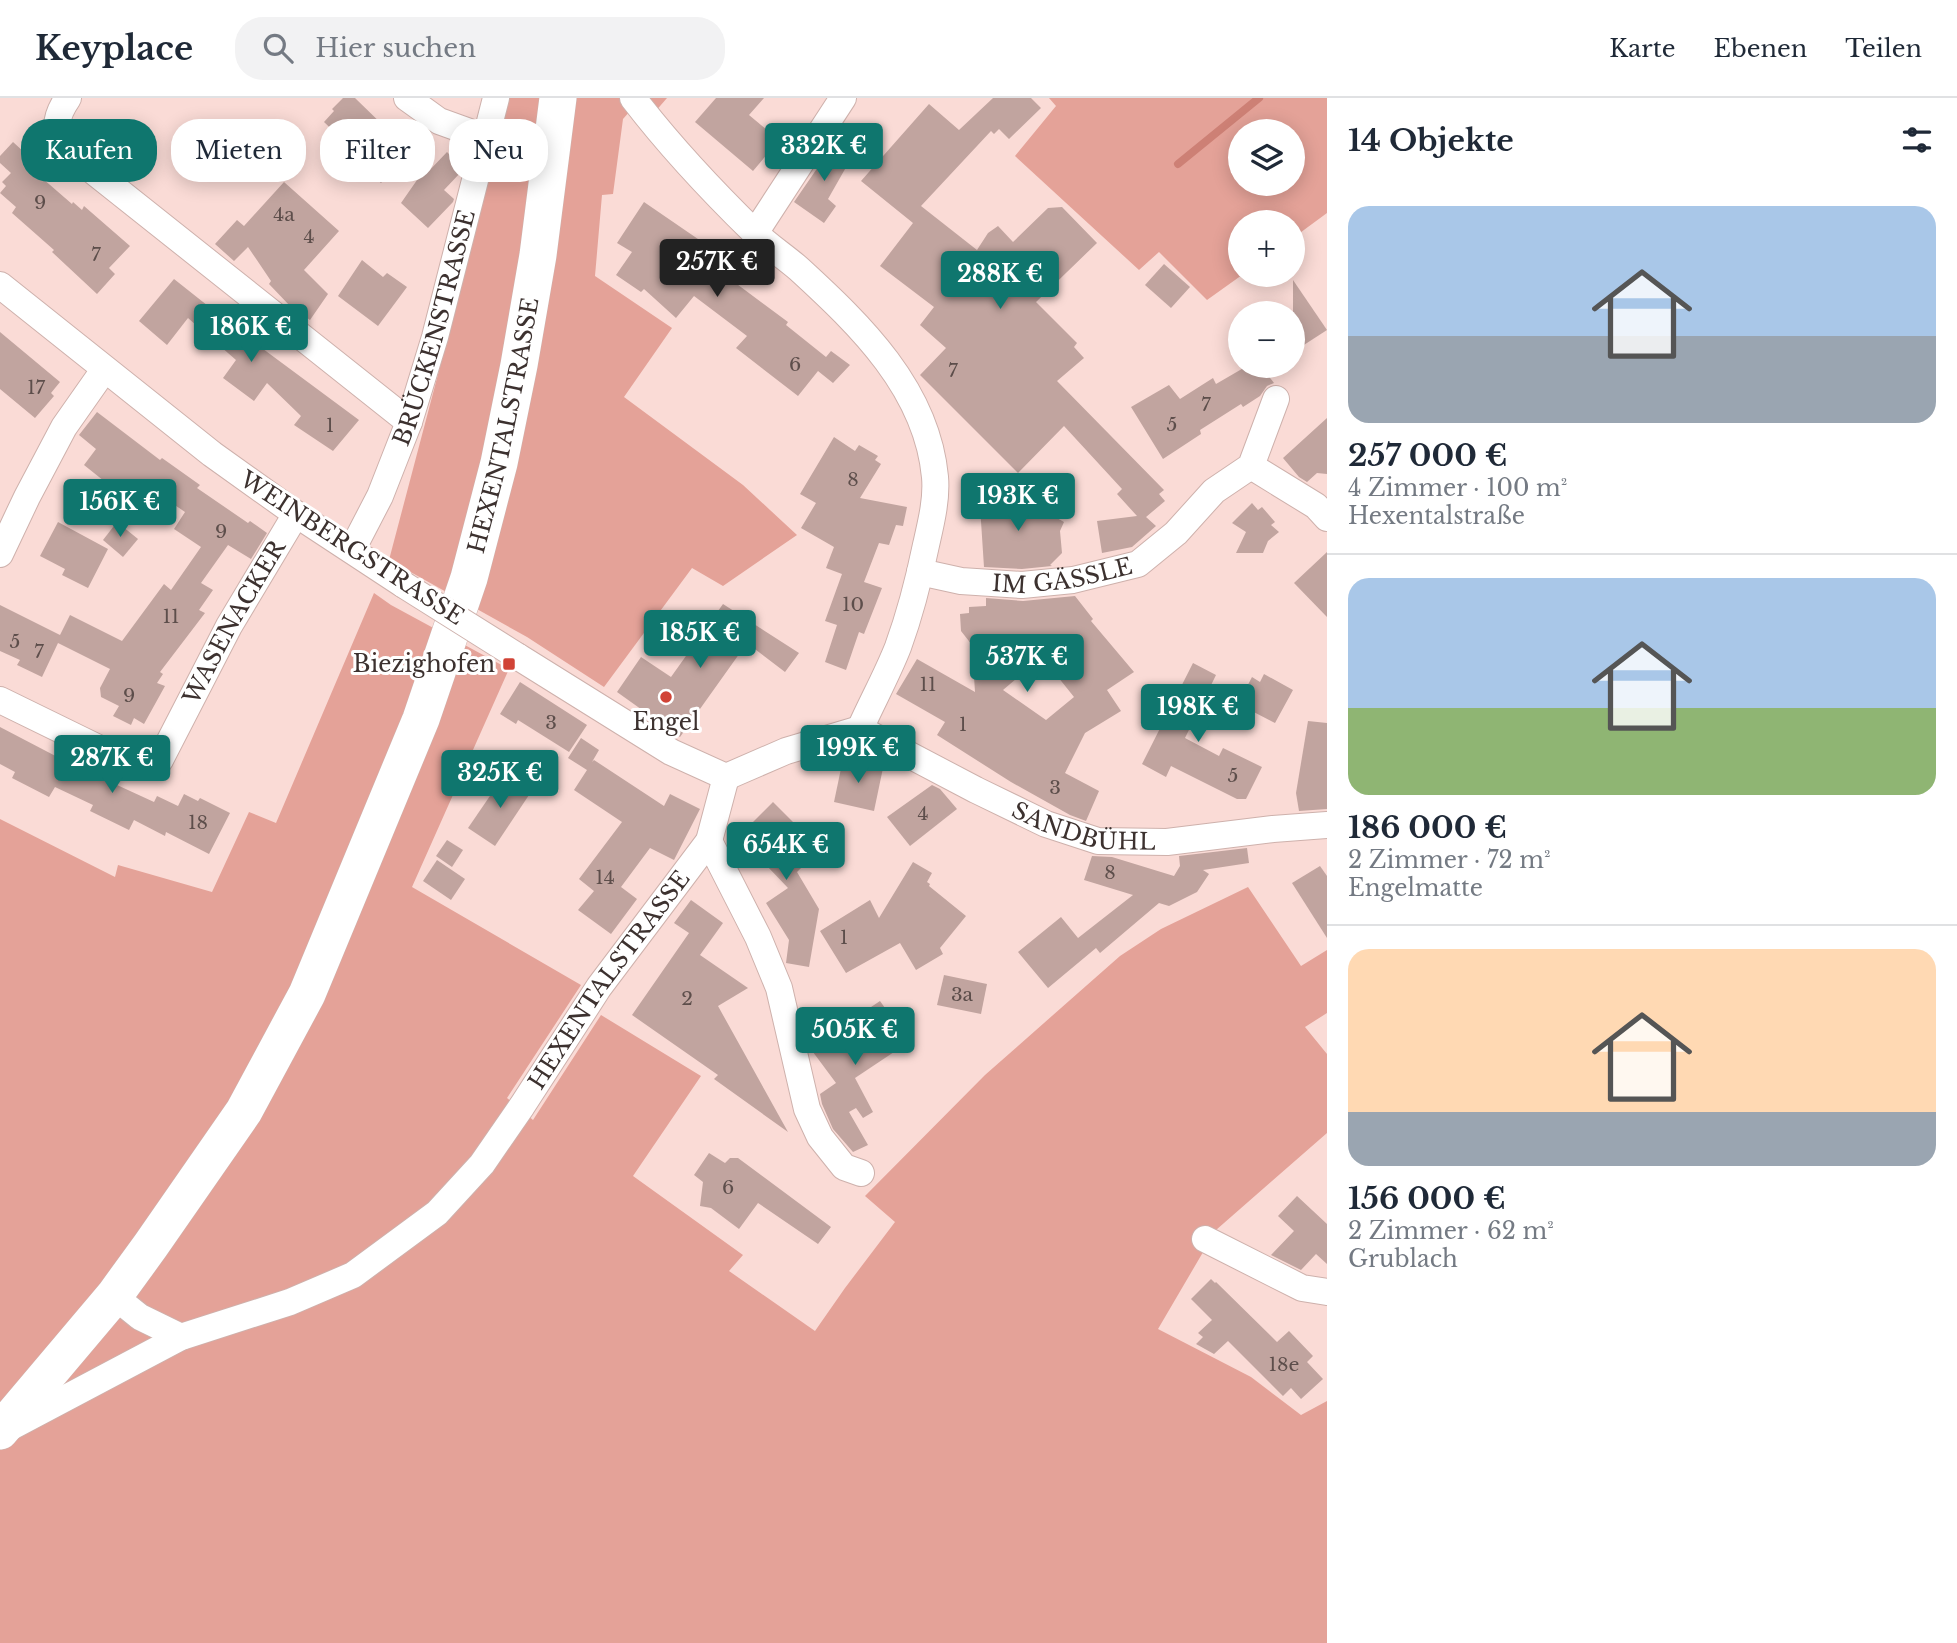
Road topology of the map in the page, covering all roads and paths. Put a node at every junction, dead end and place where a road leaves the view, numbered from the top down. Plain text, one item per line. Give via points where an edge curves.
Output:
1 (68, 98) edge
2 (407, 98) edge
3 (496, 98) edge
4 (558, 98) edge
5 (633, 98) edge
6 (843, 98) edge
7 (491, 119) edge
8 (449, 125) edge
9 (475, 182) edge
10 (755, 233) junction
11 (0, 285) edge
12 (104, 370) junction
13 (1276, 399) dead end
14 (409, 422) junction
15 (1251, 466) junction
16 (296, 514) junction
17 (1327, 518) edge
18 (352, 550) junction
19 (0, 554) edge
20 (920, 572) junction
21 (0, 700) edge
22 (860, 729) junction
23 (726, 777) junction
24 (1327, 825) edge
25 (709, 841) junction
26 (861, 1173) dead end
27 (1205, 1239) dead end
28 (1327, 1292) edge
29 (114, 1296) junction
30 (181, 1337) junction
31 (0, 1432) edge

1 - 14 street via 57,122 62,144 73,155
2 - 8 street
3 - 7 street, BRÜCKENSTRASSE
4 - 29 main road, HEXENTALSTRASSE via 538,255 499,463 469,578 421,719 296,1014 244,1111
5 - 10 street
6 - 10 street
9 - 14 street, BRÜCKENSTRASSE
10 - 20 street via 798,268 874,346 913,399 935,478 933,514
11 - 12 street, WEINBERGSTRASSE
12 - 16 street, WEINBERGSTRASSE
12 - 19 street via 64,427
13 - 15 street
14 - 18 street, BRÜCKENSTRASSE via 380,496
15 - 17 street via 1316,506
15 - 20 street, IM GÄSSLE via 1214,491 1138,564 1073,580 1022,585 961,581
16 - 18 street, WEINBERGSTRASSE
16 - 21 street, WASENACKER via 229,626 160,760 149,767 135,766
18 - 23 street, WEINBERGSTRASSE, bridge via 671,752
20 - 22 street via 897,648
22 - 23 street via 786,751
22 - 24 street, SANDBÜHL via 1046,824 1098,841 1167,842
23 - 25 street, HEXENTALSTRASSE
25 - 26 street via 779,988 807,1109 820,1137 844,1167
25 - 30 street, HEXENTALSTRASSE via 598,987 482,1164 437,1213 353,1275 290,1302
27 - 28 street via 1302,1288
29 - 30 street via 140,1317
29 - 31 main road, HEXENTALSTRASSE
30 - 31 street, HEXENTALSTRASSE

